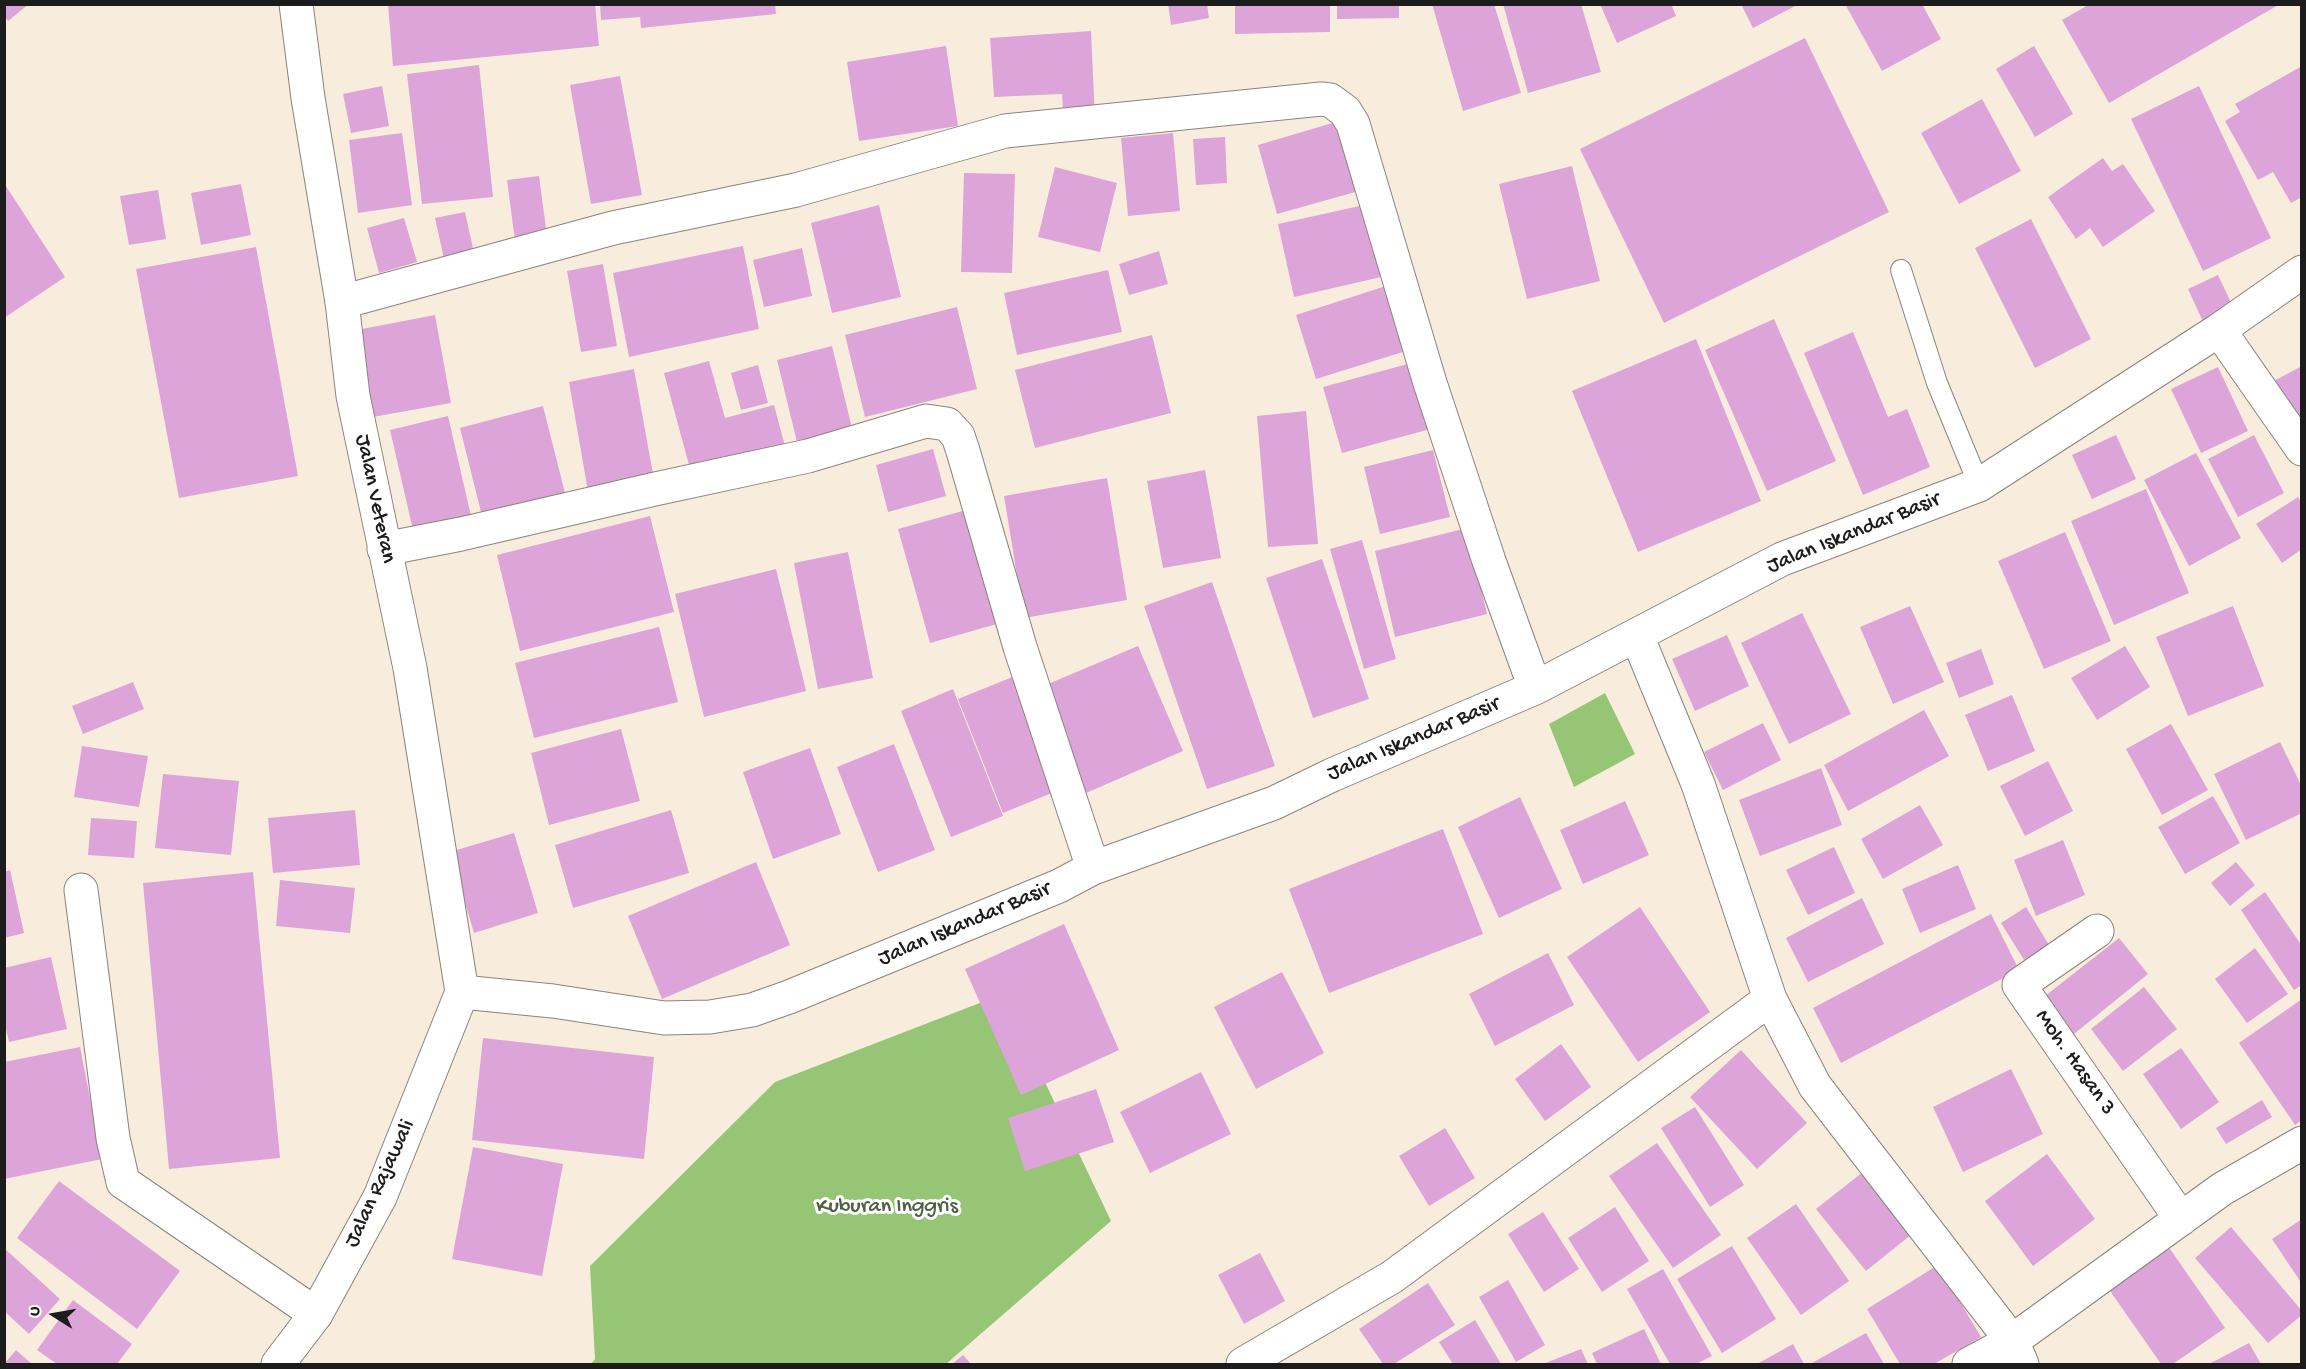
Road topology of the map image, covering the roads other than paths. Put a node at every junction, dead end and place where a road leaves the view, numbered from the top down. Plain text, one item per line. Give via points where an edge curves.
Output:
1 (296, 4) edge
2 (1900, 270) dead end
3 (2301, 272) edge
4 (342, 302) junction
5 (2219, 330) junction
6 (2301, 449) edge
7 (1979, 486) junction
8 (384, 549) junction
9 (1637, 636) junction
10 (1535, 688) junction
11 (1093, 868) junction
12 (81, 890) dead end
13 (2097, 931) dead end
14 (462, 992) junction
15 (1770, 999) junction
16 (2301, 1143) edge
17 (2181, 1219) junction
18 (316, 1314) junction
19 (2017, 1353) edge
20 (278, 1365) edge
21 (1243, 1365) edge
22 (1969, 1365) edge

1 - 4 street, Jalan Veteran
2 - 7 lane via 1936,382
3 - 5 street, Jalan Iskandar Basir
4 - 8 street, Jalan Veteran via 353,396
4 - 10 street via 613,228 796,190 1005,131 1330,100 1345,111 1353,124 1434,394
5 - 6 street
5 - 7 street, Jalan Iskandar Basir
7 - 9 street, Jalan Iskandar Basir via 1782,559
8 - 11 street via 808,456 926,421 947,424 958,435 1020,647
8 - 14 street, Jalan Veteran via 410,668
9 - 10 street, Jalan Iskandar Basir
9 - 15 street via 1698,784
10 - 11 street, Jalan Iskandar Basir via 1274,803
11 - 14 street, Jalan Iskandar Basir via 1026,900 752,1010 710,1017 664,1018
12 - 18 street via 113,1138 123,1182
13 - 17 street, Moh. Hasan 3 via 2019,985
14 - 18 street, Jalan Rajawali via 380,1197
15 - 19 street via 1815,1086
15 - 21 street via 1392,1277
16 - 17 street via 2222,1189
17 - 19 street
18 - 20 street, Jalan Rajawali
19 - 22 street

